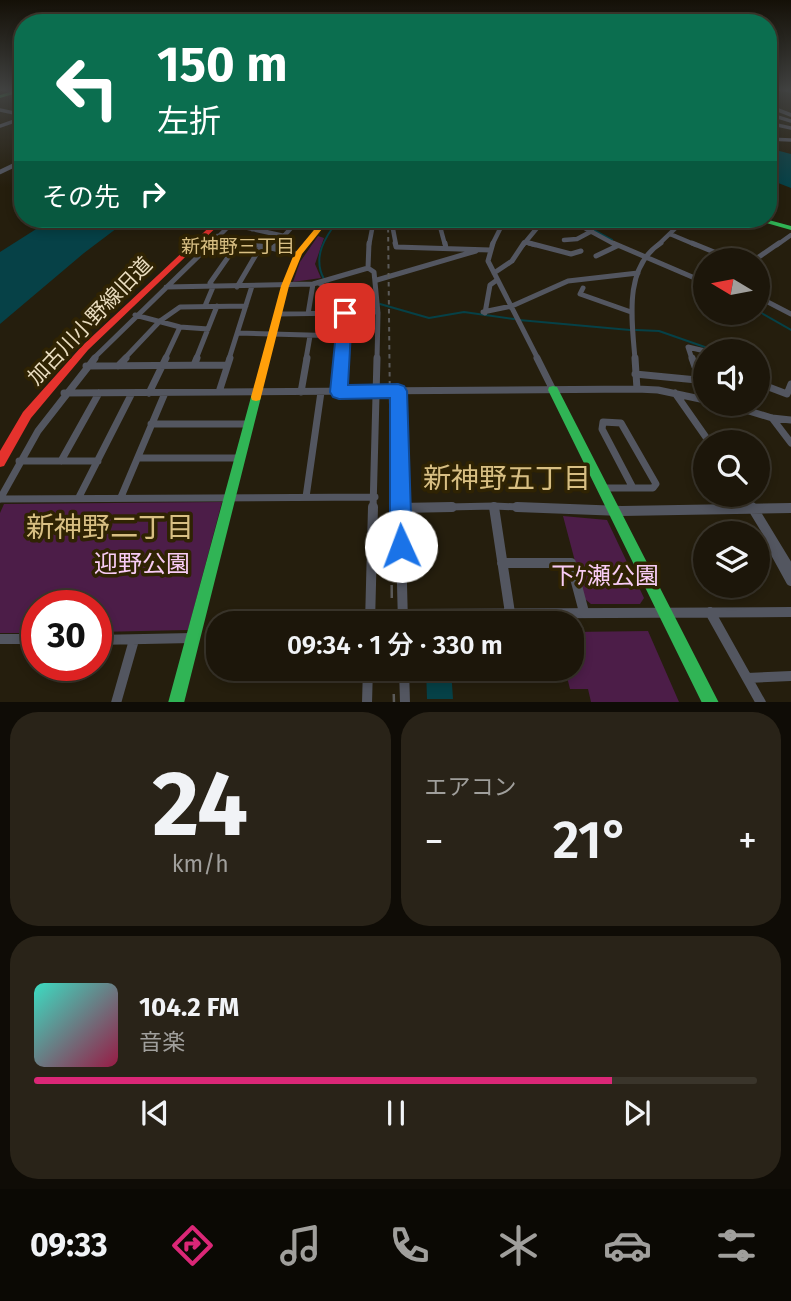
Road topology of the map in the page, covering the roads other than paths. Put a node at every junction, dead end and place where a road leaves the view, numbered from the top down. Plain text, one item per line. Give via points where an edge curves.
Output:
1 (218, 228) edge
2 (222, 228) edge
3 (250, 228) edge
4 (291, 228) edge
5 (319, 228) edge
6 (372, 228) edge
7 (393, 228) edge
8 (441, 228) edge
9 (500, 228) edge
10 (539, 228) edge
11 (588, 228) edge
12 (676, 228) edge
13 (253, 229) joint
14 (593, 231) junction
15 (670, 234) junction
16 (791, 235) edge
17 (217, 236) junction
18 (284, 236) junction
19 (564, 240) dead end
20 (784, 240) junction
21 (239, 241) junction
22 (525, 242) junction
23 (791, 243) edge
24 (261, 246) junction
25 (617, 246) junction
26 (273, 248) junction
27 (446, 248) junction
28 (704, 248) edge
29 (770, 249) edge
30 (478, 250) junction
31 (489, 250) junction
32 (581, 251) dead end
33 (598, 253) dead end
34 (298, 254) junction
35 (571, 254) junction
36 (643, 256) junction
37 (578, 258) dead end
38 (368, 268) junction
39 (638, 273) junction
40 (496, 276) junction
41 (693, 277) edge
42 (377, 280) junction
43 (316, 284) junction
44 (252, 286) junction
45 (285, 286) junction
46 (166, 287) junction
47 (213, 287) junction
48 (237, 287) junction
49 (583, 289) dead end
50 (349, 302) junction
51 (770, 303) edge
52 (205, 306) junction
53 (217, 306) junction
54 (246, 306) junction
55 (512, 306) junction
56 (378, 310) junction
57 (631, 312) junction
58 (345, 313) junction
59 (277, 314) junction
60 (308, 314) junction
61 (791, 314) edge
62 (135, 315) junction
63 (160, 321) junction
64 (180, 327) junction
65 (208, 329) junction
66 (237, 333) junction
67 (271, 335) junction
68 (310, 336) junction
69 (343, 336) junction
70 (693, 348) edge
71 (693, 362) edge
72 (194, 365) junction
73 (226, 365) junction
74 (86, 366) junction
75 (118, 366) junction
76 (161, 366) junction
77 (635, 374) junction
78 (693, 380) edge
79 (791, 384) edge
80 (770, 388) edge
81 (637, 389) junction
82 (553, 390) junction
83 (321, 391) junction
84 (376, 391) junction
85 (398, 391) junction
86 (219, 392) junction
87 (258, 392) junction
88 (301, 392) junction
89 (339, 392) junction
90 (64, 393) junction
91 (99, 393) junction
92 (132, 393) junction
93 (149, 393) junction
94 (164, 393) junction
95 (675, 393) junction
96 (693, 397) edge
97 (765, 416) edge
98 (772, 418) junction
99 (791, 420) edge
100 (152, 424) junction
101 (249, 424) junction
102 (701, 430) edge
103 (791, 443) edge
104 (138, 458) junction
105 (240, 458) junction
106 (19, 461) junction
107 (61, 461) junction
108 (98, 461) junction
109 (0, 462) edge
110 (603, 488) junction
111 (633, 488) junction
112 (79, 497) junction
113 (306, 497) junction
114 (375, 497) junction
115 (121, 498) junction
116 (230, 498) junction
117 (0, 499) edge
118 (494, 506) junction
119 (754, 507) edge
120 (400, 508) junction
121 (791, 508) edge
122 (756, 510) junction
123 (615, 511) junction
124 (502, 562) junction
125 (790, 576) edge
126 (370, 611) edge
127 (403, 611) edge
128 (510, 611) edge
129 (584, 611) edge
130 (666, 611) junction
131 (710, 611) junction
132 (584, 612) edge
133 (791, 612) edge
134 (192, 638) junction
135 (0, 639) edge
136 (21, 639) edge
137 (112, 640) edge
138 (134, 640) junction
139 (791, 676) edge
140 (747, 678) junction
141 (368, 681) edge
142 (404, 681) edge
143 (116, 702) edge
144 (176, 702) edge
145 (367, 702) edge
146 (405, 702) edge
147 (711, 702) edge
148 (761, 702) edge

1 - 109 street, 加古川小野線旧道 via 85,348 27,415
2 - 17 street
3 - 13 street
4 - 18 street
5 - 34 street
6 - 38 street
7 - 27 street via 396,247
8 - 27 street
9 - 31 street
10 - 22 street
11 - 14 street
12 - 15 street
13 - 18 street
14 - 19 street
14 - 25 street
15 - 28 street
15 - 36 street
16 - 20 street
17 - 21 street
17 - 46 street
18 - 26 street
20 - 23 street
20 - 29 street
21 - 24 street
21 - 47 street via 210,283
22 - 35 street
22 - 40 street
24 - 26 street
24 - 48 street
25 - 33 street
25 - 36 street
26 - 34 street
27 - 30 street
30 - 31 street
30 - 42 street
31 - 40 street via 488,261
32 - 35 street
34 - 45 street
35 - 37 street
36 - 39 street
36 - 41 street
38 - 42 street
38 - 43 street
39 - 55 street via 568,281
39 - 57 street
40 - 55 street
40 - 55 street via 484,313
42 - 56 street
43 - 45 street
43 - 50 street
43 - 60 street
44 - 45 street
44 - 48 street
44 - 54 street
45 - 59 street
46 - 47 street
46 - 62 street
47 - 48 street
47 - 52 street
49 - 57 street via 580,294
50 - 56 street
50 - 58 street
51 - 61 street
52 - 53 street
52 - 63 street via 180,307
53 - 54 street
53 - 65 street
54 - 66 street
55 - 82 street
56 - 84 street
57 - 77 street
58 - 60 street
58 - 69 street
59 - 60 street
59 - 67 street
62 - 63 street
62 - 74 street
63 - 64 street
63 - 75 street
64 - 65 street
64 - 76 street
65 - 72 street
66 - 67 street
66 - 73 street
67 - 68 street
67 - 87 street
68 - 69 street
68 - 88 street
69 - 89 street
70 - 71 street via 688,347
72 - 73 street
72 - 76 street
73 - 86 street
74 - 75 street
74 - 90 street
75 - 76 street
76 - 93 street
77 - 78 street
77 - 81 street
79 - 80 street via 787,394
81 - 82 street
81 - 95 street
82 - 85 street
82 - 110 street
83 - 88 street
83 - 89 street
83 - 113 street
84 - 85 street
84 - 89 street
84 - 114 street
85 - 120 street
86 - 87 street
86 - 94 street
87 - 88 street
87 - 101 street
90 - 91 street
90 - 106 street
91 - 92 street
91 - 107 street
92 - 93 street
92 - 108 street
93 - 94 street
94 - 100 street
95 - 96 street
95 - 102 street
97 - 98 street
98 - 99 street
98 - 103 street
100 - 101 street
100 - 104 street
101 - 105 street
104 - 105 street
104 - 115 street
105 - 116 street
106 - 107 street
106 - 117 street
107 - 108 street
108 - 112 street
110 - 111 street
110 - 123 street
111 - 111 street via 656,484 621,423 603,422 602,429
112 - 115 street
112 - 117 street
113 - 114 street
113 - 116 street
114 - 126 street
115 - 116 street
116 - 134 street
118 - 120 street
118 - 123 street
118 - 124 street
119 - 122 street
120 - 127 street
121 - 122 street
122 - 123 street
122 - 125 street via 753,513
123 - 130 street
124 - 128 street
124 - 129 street via 571,563
130 - 131 street
130 - 132 street
130 - 147 street
131 - 133 street
131 - 140 street
134 - 138 street
134 - 144 street
135 - 136 street
137 - 138 street
138 - 143 street
139 - 140 street
140 - 148 street
141 - 145 street
142 - 146 street

